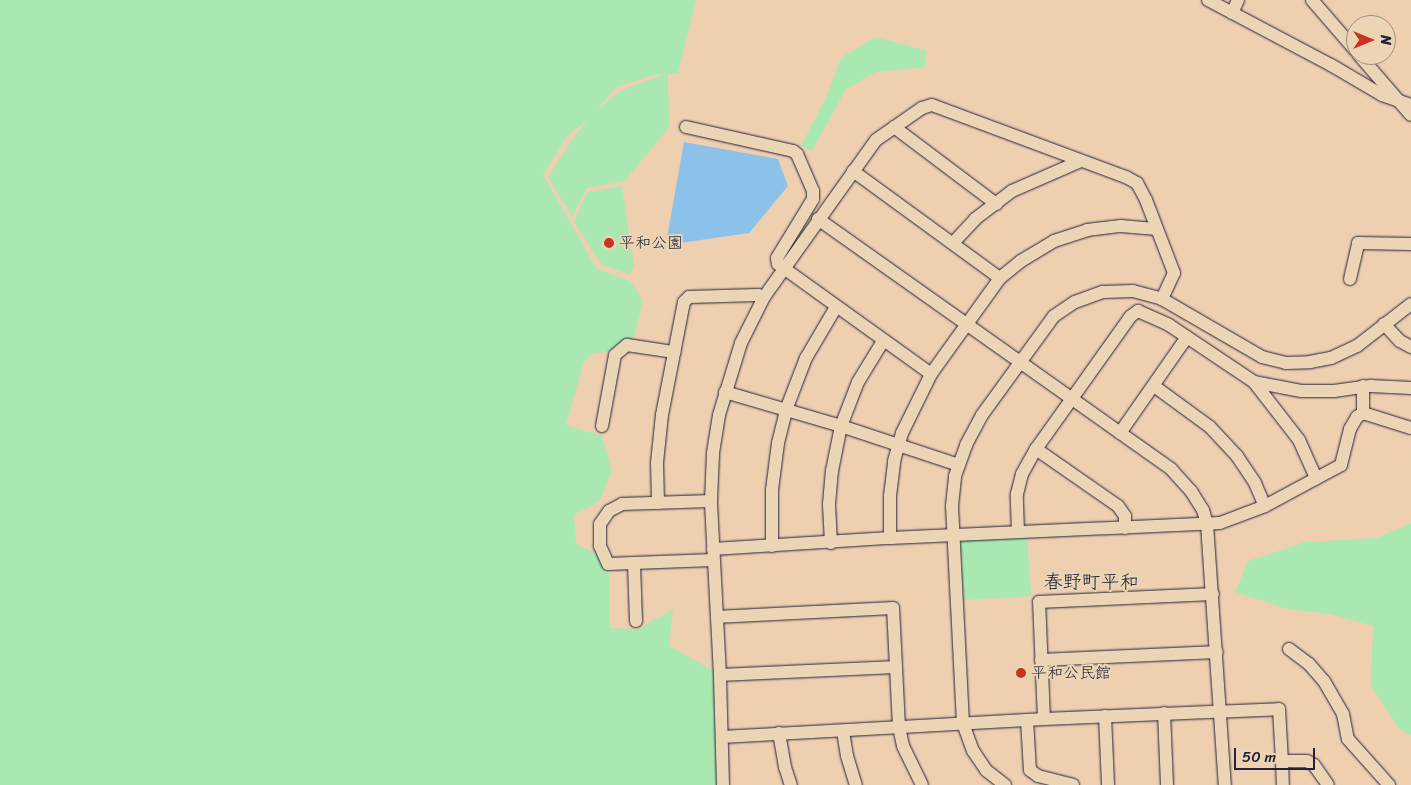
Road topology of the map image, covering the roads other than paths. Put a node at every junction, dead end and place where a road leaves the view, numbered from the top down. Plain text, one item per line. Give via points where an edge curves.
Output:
1 (1208, 0) edge
2 (1238, 0) edge
3 (1312, 0) edge
4 (1232, 13) junction
5 (1346, 39) edge
6 (1368, 65) edge
7 (1397, 99) junction
8 (1411, 105) edge
9 (1411, 115) edge
10 (686, 127) dead end
11 (894, 127) junction
12 (1081, 161) junction
13 (853, 171) junction
14 (996, 204) junction
15 (818, 218) junction
16 (1157, 229) junction
17 (953, 243) junction
18 (1411, 244) edge
19 (784, 269) junction
20 (1000, 278) junction
21 (1350, 279) dead end
22 (764, 297) junction
23 (1162, 299) junction
24 (1411, 304) edge
25 (836, 307) junction
26 (1384, 324) junction
27 (967, 326) junction
28 (1187, 337) junction
29 (883, 341) junction
30 (1411, 347) edge
31 (674, 352) junction
32 (1020, 362) junction
33 (932, 374) junction
34 (1254, 382) junction
35 (1154, 386) junction
36 (1363, 386) junction
37 (1411, 388) edge
38 (725, 392) junction
39 (1071, 400) junction
40 (786, 410) junction
41 (1363, 413) junction
42 (602, 426) dead end
43 (841, 426) junction
44 (1411, 428) edge
45 (1120, 434) junction
46 (898, 445) junction
47 (1036, 449) junction
48 (959, 465) junction
49 (1316, 478) junction
50 (711, 501) junction
51 (658, 503) junction
52 (1265, 506) junction
53 (1208, 524) junction
54 (1125, 528) junction
55 (1018, 532) junction
56 (954, 536) junction
57 (890, 538) junction
58 (831, 543) junction
59 (772, 546) junction
60 (713, 554) junction
61 (634, 563) junction
62 (1213, 594) junction
63 (716, 616) junction
64 (636, 621) dead end
65 (1289, 649) dead end
66 (1217, 652) junction
67 (1041, 660) junction
68 (896, 667) junction
69 (720, 675) junction
70 (1221, 710) junction
71 (1164, 713) junction
72 (1104, 716) junction
73 (1044, 719) junction
74 (1027, 720) junction
75 (963, 723) junction
76 (899, 726) junction
77 (843, 731) junction
78 (780, 733) junction
79 (722, 737) junction
80 (1282, 761) junction
81 (723, 785) edge
82 (791, 785) edge
83 (856, 785) edge
84 (922, 785) edge
85 (1004, 785) edge
86 (1073, 785) edge
87 (1108, 785) edge
88 (1167, 785) edge
89 (1225, 785) edge
90 (1283, 785) edge
91 (1328, 785) edge
92 (1389, 785) edge

1 - 4 street
2 - 4 street
3 - 5 street
4 - 7 street via 1382,95
6 - 7 street
7 - 8 street
7 - 9 street
10 - 19 street via 797,154 813,191 813,199 778,258 778,264
11 - 12 street via 932,105
11 - 13 street via 876,140
11 - 14 street
12 - 14 street via 1012,191
12 - 16 street via 1137,184
13 - 15 street
13 - 17 street
14 - 17 street via 975,219
15 - 19 street
15 - 27 street
16 - 20 street via 1121,226 1087,230 1054,241
16 - 23 street via 1174,273
17 - 20 street
18 - 21 street via 1358,243
19 - 22 street
19 - 25 street
20 - 27 street
22 - 31 street via 758,294 689,297 684,302
22 - 38 street via 741,343
23 - 26 street via 1262,358 1286,363 1331,358 1357,346
23 - 32 street via 1133,291 1118,291 1103,292 1075,302 1054,316
24 - 26 street
25 - 29 street
25 - 40 street via 806,358
26 - 30 street via 1400,341
27 - 32 street
27 - 33 street
28 - 34 street
28 - 35 street
28 - 39 street via 1138,310
29 - 33 street
29 - 43 street via 858,382
31 - 42 street via 627,345 615,355
31 - 51 street via 662,415 657,463
32 - 39 street
32 - 48 street via 982,415
33 - 46 street via 917,399
34 - 36 street via 1300,391 1334,391
34 - 49 street via 1299,440
35 - 45 street
35 - 52 street via 1210,427 1237,456 1255,483
36 - 37 street
36 - 41 street
38 - 40 street
38 - 50 street via 713,453
39 - 45 street
39 - 47 street
40 - 43 street
40 - 59 street via 772,490
41 - 44 street
41 - 49 street via 1357,416 1350,429 1341,465
43 - 46 street
43 - 58 street via 829,504
45 - 53 street via 1170,469 1191,492
46 - 48 street
46 - 57 street via 890,496
47 - 54 street via 1118,506 1124,516
47 - 55 street via 1022,474 1017,494
48 - 56 street via 952,506
49 - 52 street
50 - 51 street
50 - 60 street
51 - 61 street via 622,504 609,511 600,524 600,546 608,564
52 - 53 street via 1237,519
53 - 54 street
53 - 62 street
54 - 55 street
55 - 56 street
56 - 57 street
56 - 75 street
57 - 58 street
58 - 59 street
59 - 60 street
60 - 61 street
60 - 63 street
61 - 64 street
62 - 66 street
62 - 67 street via 1039,602
63 - 68 street via 893,608
63 - 69 street
65 - 92 street via 1324,681 1344,714 1348,739
66 - 67 street
66 - 70 street
67 - 73 street
68 - 69 street
68 - 76 street
69 - 79 street
70 - 71 street
70 - 80 street via 1279,709
70 - 89 street
71 - 72 street
71 - 88 street
72 - 73 street
72 - 87 street
73 - 74 street
74 - 75 street
74 - 86 street via 1030,770 1038,776
75 - 76 street
75 - 85 street via 973,751 986,770
76 - 77 street
76 - 84 street via 903,746
77 - 78 street
77 - 83 street via 846,756
78 - 79 street
78 - 82 street
79 - 81 street
80 - 90 street
80 - 91 street via 1307,761 1314,765

